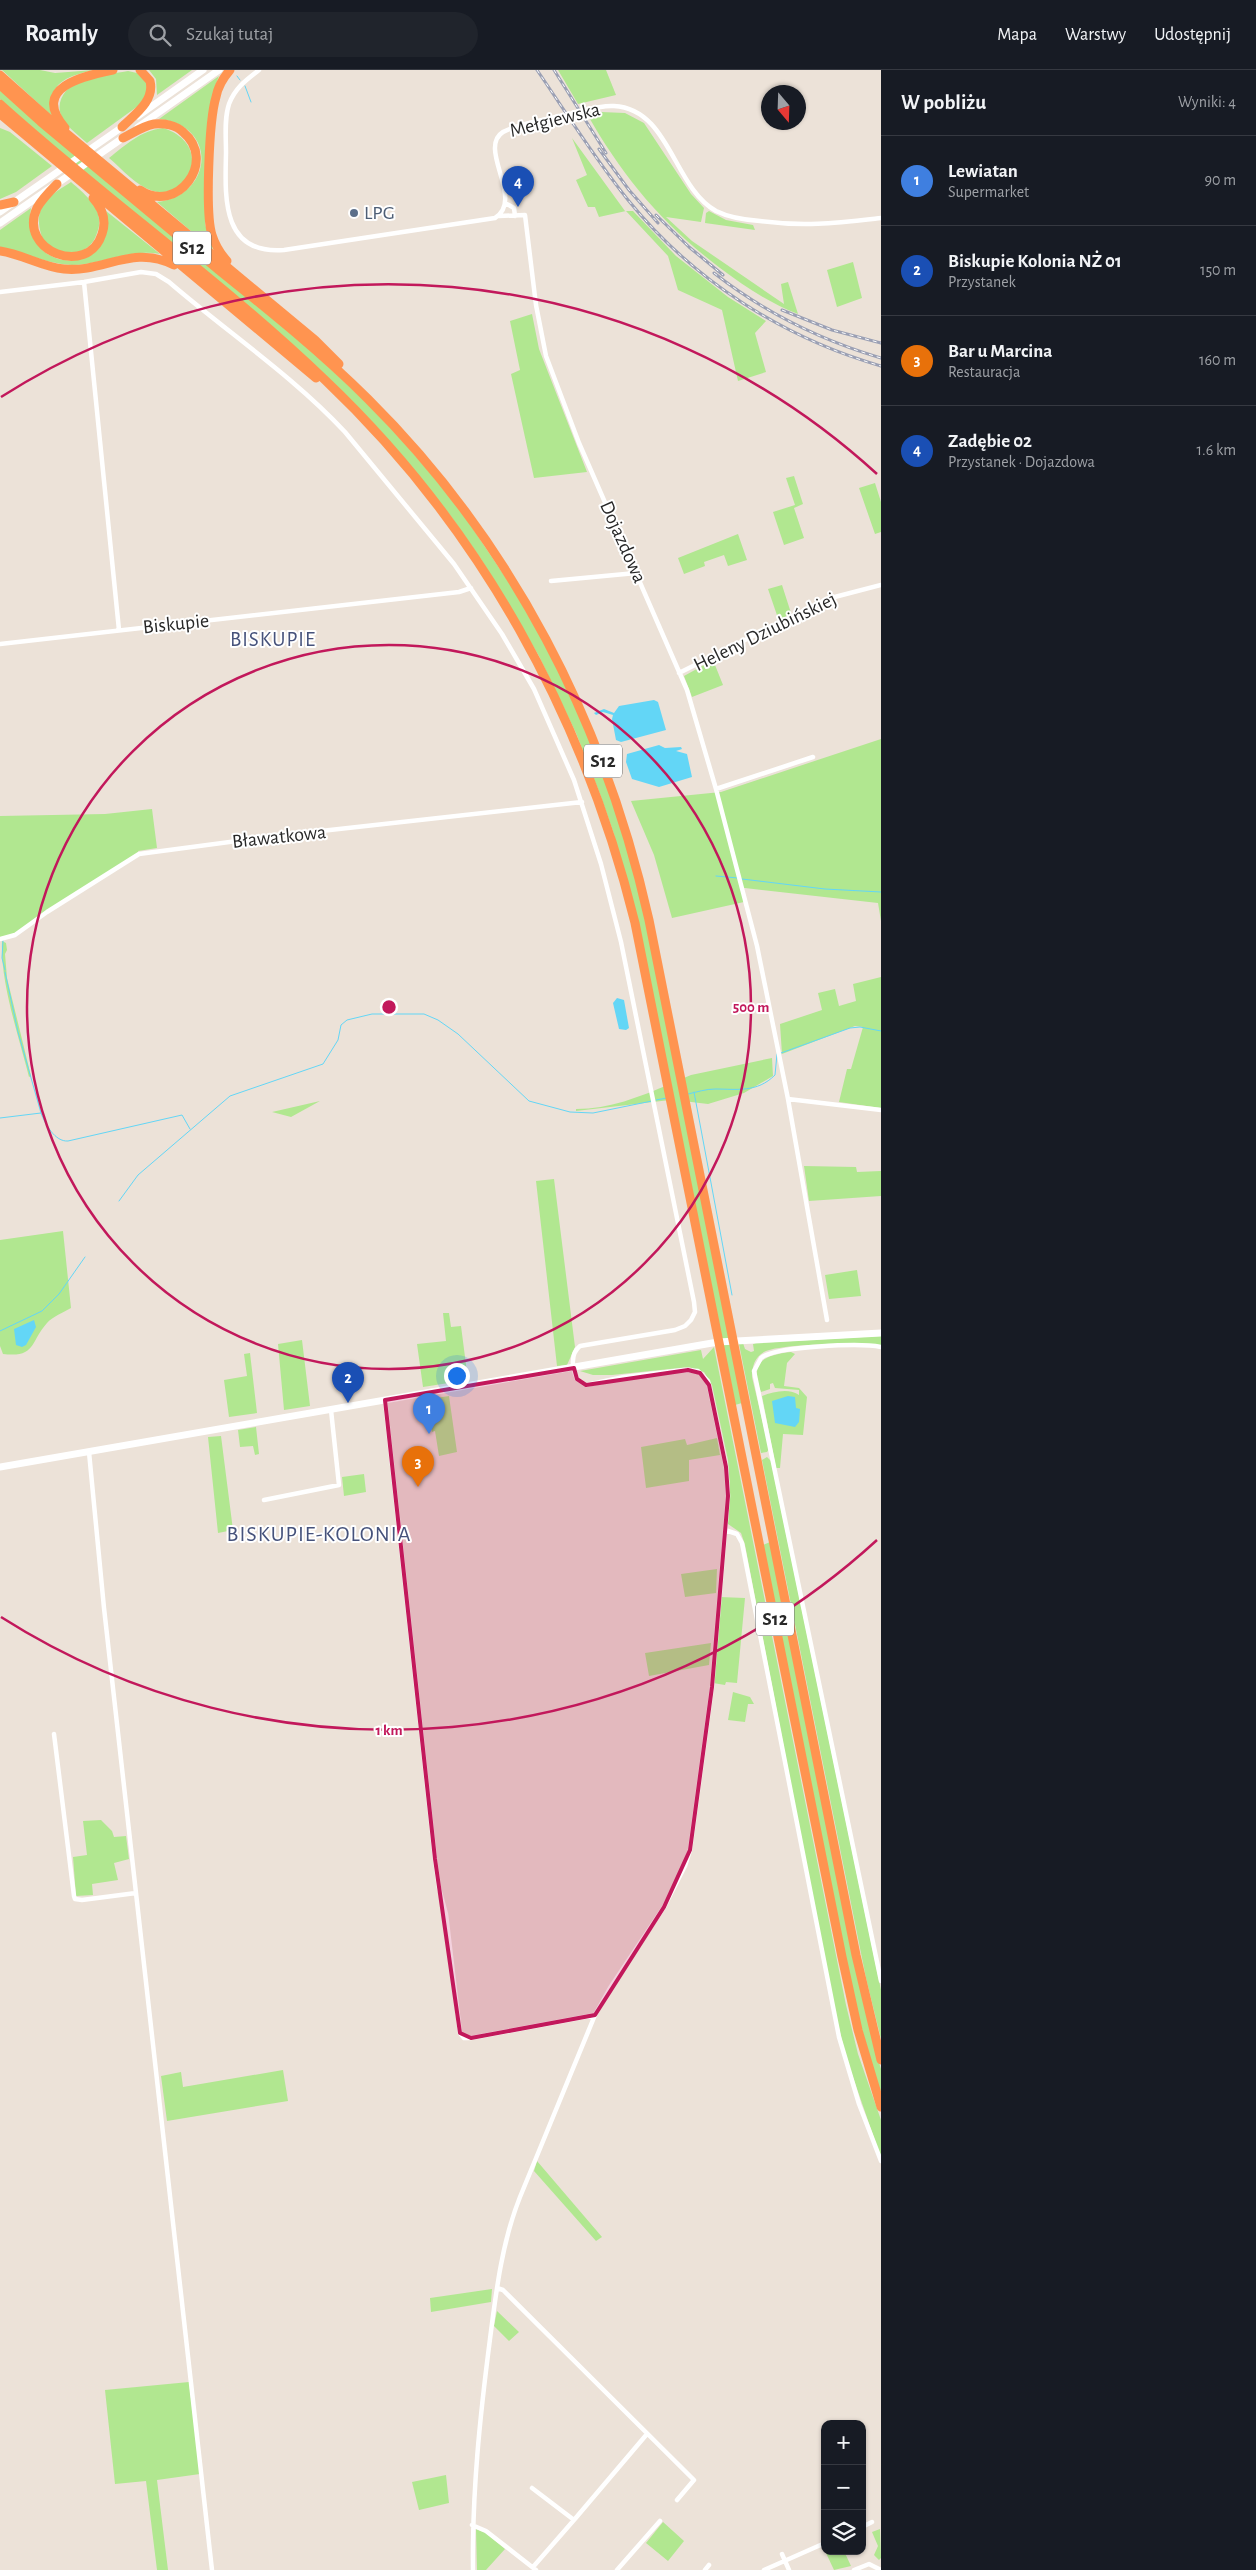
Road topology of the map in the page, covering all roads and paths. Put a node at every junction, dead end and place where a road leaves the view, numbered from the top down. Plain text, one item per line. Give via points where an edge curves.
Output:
1 (113, 70) edge
2 (140, 70) edge
3 (203, 70) edge
4 (219, 70) edge
5 (230, 70) edge
6 (258, 70) edge
7 (0, 74) edge
8 (0, 85) edge
9 (0, 104) edge
10 (0, 114) edge
11 (0, 124) edge
12 (122, 127) junction
13 (26, 136) junction
14 (123, 138) junction
15 (81, 146) junction
16 (121, 178) junction
17 (76, 179) junction
18 (54, 180) junction
19 (14, 202) junction
20 (505, 203) junction
21 (0, 205) edge
22 (0, 212) edge
23 (499, 216) junction
24 (515, 216) junction
25 (881, 218) edge
26 (0, 223) edge
27 (0, 250) edge
28 (189, 273) junction
29 (84, 282) junction
30 (255, 290) junction
31 (0, 292) edge
32 (344, 398) junction
33 (382, 413) junction
34 (636, 573) junction
35 (551, 581) dead end
36 (881, 585) edge
37 (471, 588) junction
38 (118, 630) junction
39 (0, 644) edge
40 (679, 673) junction
41 (813, 757) dead end
42 (716, 789) junction
43 (582, 802) junction
44 (0, 939) edge
45 (788, 1099) junction
46 (881, 1110) edge
47 (827, 1320) dead end
48 (881, 1333) edge
49 (881, 1347) edge
50 (574, 1368) junction
51 (385, 1400) junction
52 (331, 1410) junction
53 (89, 1452) junction
54 (0, 1467) edge
55 (264, 1500) dead end
56 (725, 1530) junction
57 (54, 1734) dead end
58 (136, 1893) junction
59 (881, 1981) edge
60 (595, 2015) junction
61 (881, 2060) edge
62 (881, 2107) edge
63 (881, 2161) edge
64 (497, 2288) junction
65 (647, 2434) junction
66 (532, 2488) dead end
67 (677, 2500) dead end
68 (574, 2520) junction
69 (660, 2521) dead end
70 (872, 2522) dead end
71 (472, 2525) junction
72 (866, 2525) edge
73 (821, 2545) edge
74 (782, 2554) dead end
75 (785, 2561) junction
76 (709, 2566) dead end
77 (535, 2568) edge
78 (212, 2570) edge
79 (473, 2570) edge
80 (617, 2570) edge
81 (704, 2570) edge
82 (764, 2570) edge
83 (789, 2570) edge
84 (854, 2570) edge
85 (880, 2570) edge

1 - 15 highway via 72,80 56,96 57,117
2 - 12 highway via 149,79 152,92 148,101
3 - 12 street
4 - 14 street
5 - 30 highway via 220,86 213,108 210,226 220,252
6 - 23 street via 235,92 226,123 227,210 234,227 251,244 264,249 284,250 490,220
7 - 15 highway
8 - 33 highway, S12 via 309,345
9 - 32 highway, S12 via 267,327
10 - 13 highway
11 - 13 highway
12 - 18 street
13 - 17 highway
14 - 16 highway via 154,124 170,125 190,138 197,159 192,179 180,191 169,196 152,196
14 - 18 street via 105,152
15 - 16 highway
16 - 30 highway
17 - 18 highway via 99,205 104,223 96,245 79,256 64,257 50,252 40,242 35,230 37,208
17 - 28 highway
18 - 19 street
18 - 26 street
19 - 21 highway
19 - 22 street
20 - 23 street
20 - 24 street via 514,208
20 - 25 street, Mełgiewska via 495,148 503,132 580,111 616,106 633,111 652,125 693,190 720,213 745,220 799,226
23 - 24 street
24 - 34 street, Dojazdowa via 525,215 546,356 579,443
27 - 28 highway via 63,269 142,256 165,260
28 - 32 highway
29 - 31 street
29 - 37 street via 147,272 170,282 332,418
29 - 38 street
30 - 33 highway via 316,340
32 - 62 highway, S12 via 404,463 466,543 516,622 557,699 592,782 620,866 639,940 842,1957 858,2030
33 - 61 highway, S12 via 437,475 490,544 540,626 577,700 609,779 635,862 856,1955
34 - 35 street
34 - 40 street, Dojazdowa
36 - 40 street, Heleny Dziubińskiej via 831,598
37 - 38 street, Biskupie via 459,592
37 - 43 street via 525,673 566,759
38 - 39 street, Biskupie
40 - 42 street, Dojazdowa via 691,702
41 - 42 street
42 - 45 street, Dojazdowa via 757,946
43 - 44 street, Bławatkowa via 139,854 15,935
43 - 50 street via 622,950 694,1312 689,1323 675,1330 580,1346 573,1355
45 - 46 street
45 - 47 street, Dojazdowa
48 - 50 street via 748,1339
49 - 59 street via 852,1345 775,1351 760,1358 754,1371
50 - 51 street
50 - 56 street via 578,1381 590,1386 624,1377 684,1370 704,1375 712,1398 727,1475
51 - 52 street
51 - 60 street via 435,1859 446,1914 460,2033 464,2038 471,2038
52 - 53 street
52 - 55 street via 339,1485
53 - 54 street
53 - 58 street
56 - 60 street via 712,1687 689,1856 664,1907
56 - 63 street via 737,1534 742,1542 838,2037
57 - 58 street via 75,1899
58 - 78 street
60 - 64 street via 518,2203
64 - 65 street via 503,2290
64 - 71 street via 480,2416
65 - 67 street via 694,2480
65 - 68 street
66 - 68 street
68 - 77 street
69 - 80 street
70 - 72 street
71 - 77 street via 486,2531
71 - 79 street
73 - 75 street
74 - 75 street
75 - 82 street
75 - 83 street
76 - 81 street
84 - 85 street via 869,2564

